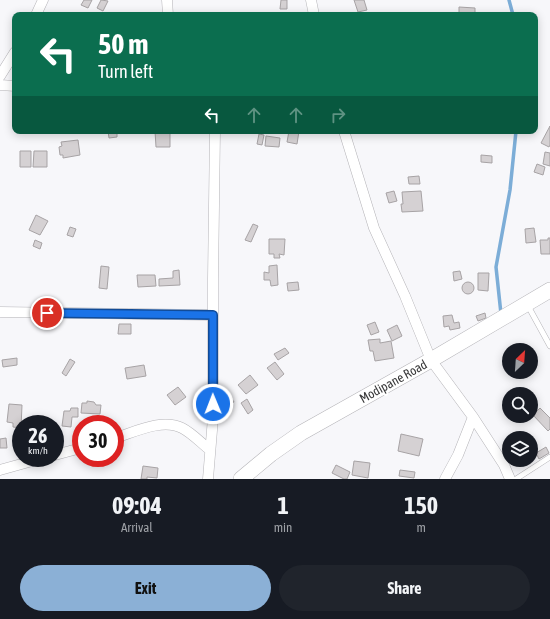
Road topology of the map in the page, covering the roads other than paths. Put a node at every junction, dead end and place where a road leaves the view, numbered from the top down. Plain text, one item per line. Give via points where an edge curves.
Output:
1 (43, 0) edge
2 (167, 0) edge
3 (311, 0) edge
4 (37, 12) edge
5 (168, 12) edge
6 (313, 12) edge
7 (12, 57) edge
8 (0, 76) edge
9 (0, 85) edge
10 (12, 86) edge
11 (215, 134) edge
12 (345, 134) edge
13 (550, 290) edge
14 (527, 303) junction
15 (0, 312) edge
16 (213, 315) junction
17 (550, 346) edge
18 (431, 360) junction
19 (473, 416) junction
20 (124, 435) edge
21 (210, 450) junction
22 (550, 457) edge
23 (12, 467) edge
24 (0, 470) edge
25 (208, 479) edge
26 (241, 479) edge
27 (445, 479) edge
28 (510, 479) edge
29 (516, 479) edge

1 - 4 street
2 - 5 street
3 - 6 street
7 - 8 street
9 - 10 street
11 - 16 street
12 - 18 street via 374,228
13 - 14 main road, Modipane Road
14 - 17 lane
14 - 18 main road, Modipane Road
15 - 16 street
16 - 21 street via 213,418
18 - 19 street
18 - 26 main road, Modipane Road via 301,433
19 - 27 street via 458,455
19 - 28 street
20 - 21 street via 155,426 172,425 183,428
21 - 25 street
22 - 29 lane
23 - 24 street

